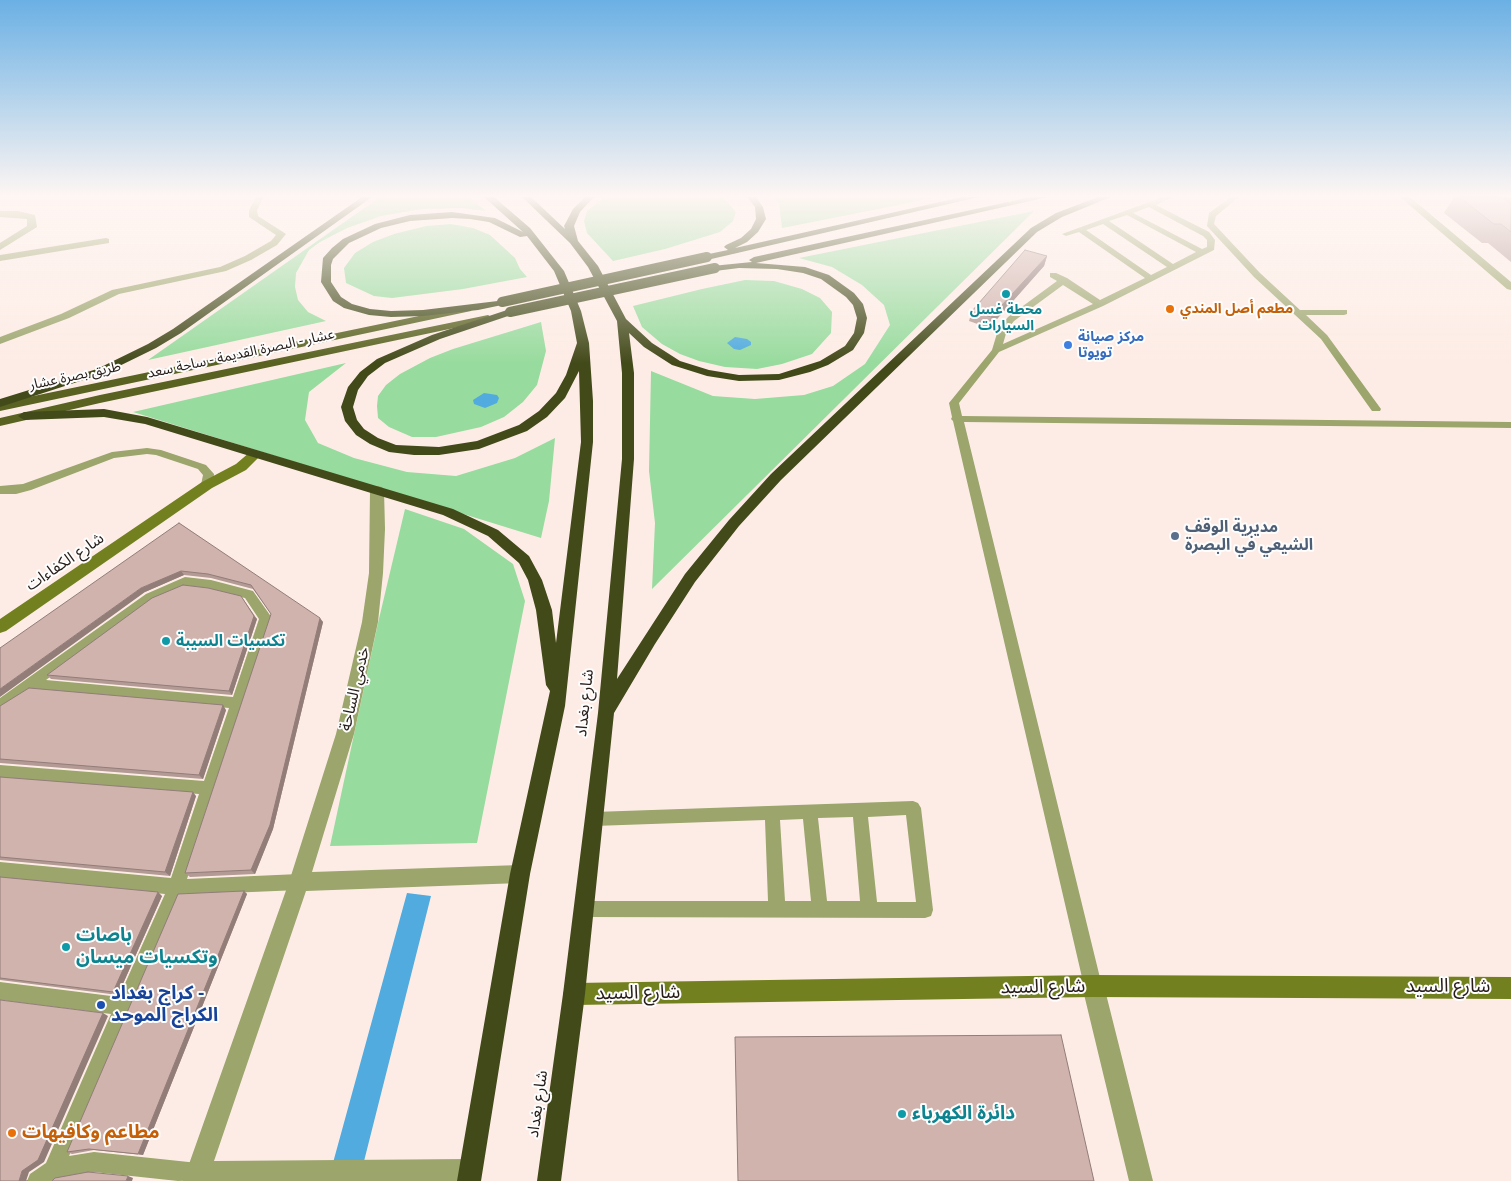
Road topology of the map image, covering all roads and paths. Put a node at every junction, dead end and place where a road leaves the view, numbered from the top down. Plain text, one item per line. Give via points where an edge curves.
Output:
1 (37, 252) edge
2 (258, 252) edge
3 (289, 252) edge
4 (334, 252) edge
5 (545, 252) edge
6 (582, 252) edge
7 (718, 252) edge
8 (729, 252) edge
9 (789, 252) edge
10 (1011, 252) edge
11 (1113, 252) edge
12 (1150, 252) edge
13 (1203, 252) edge
14 (1235, 252) edge
15 (1473, 252) edge
16 (707, 257) junction
17 (0, 258) edge
18 (1172, 267) junction
19 (716, 268) junction
20 (1054, 275) dead end
21 (1150, 278) junction
22 (1506, 279) edge
23 (1064, 280) junction
24 (1511, 287) edge
25 (1100, 304) junction
26 (478, 307) junction
27 (1344, 312) dead end
28 (1298, 313) junction
29 (488, 318) junction
30 (622, 321) junction
31 (0, 341) edge
32 (583, 343) junction
33 (996, 350) junction
34 (0, 403) edge
35 (0, 407) edge
36 (1376, 409) dead end
37 (24, 416) junction
38 (956, 419) junction
39 (0, 422) edge
40 (1511, 425) edge
41 (256, 455) junction
42 (207, 485) junction
43 (0, 490) edge
44 (377, 490) junction
45 (0, 627) edge
46 (30, 684) junction
47 (237, 704) junction
48 (0, 706) edge
49 (557, 706) junction
50 (606, 713) junction
51 (0, 772) edge
52 (209, 788) junction
53 (860, 810) junction
54 (810, 812) junction
55 (772, 813) junction
56 (594, 819) junction
57 (0, 870) edge
58 (520, 874) junction
59 (299, 882) junction
60 (176, 887) junction
61 (584, 909) junction
62 (777, 909) junction
63 (820, 910) junction
64 (870, 910) junction
65 (1093, 986) junction
66 (1511, 988) edge
67 (0, 991) edge
68 (574, 994) junction
69 (124, 1007) junction
70 (51, 1175) edge
71 (470, 1176) edge
72 (196, 1177) edge
73 (37, 1181) edge
74 (549, 1181) edge
75 (1141, 1181) edge

1 - 17 street
2 - 31 street via 223,269 116,292
3 - 34 highway via 152,346 101,371
4 - 26 highway via 328,258 326,282 337,299 348,306 391,314
5 - 32 highway, شارع بغداد via 559,270 576,311
6 - 30 highway, شارع بغداد via 593,266
7 - 16 highway
8 - 16 highway
9 - 19 highway
10 - 50 highway via 776,477 734,523 690,578
11 - 21 lane
12 - 18 lane
13 - 18 lane
14 - 28 lane
15 - 22 street
16 - 26 highway, bridge
18 - 21 lane
19 - 29 highway, bridge
19 - 30 highway via 776,266 825,277 858,304 862,318 859,333 849,348 806,370 778,377 739,378 707,373 676,363 648,345
20 - 23 lane
21 - 25 lane
22 - 24 street
23 - 25 lane
23 - 33 lane via 1011,319
25 - 33 lane
26 - 35 main road, طريق بصرة عشار
27 - 28 lane
28 - 36 lane via 1324,337
29 - 32 highway via 381,361 364,374 352,390 347,408 351,421 360,432 374,442 414,451 461,449 501,438 523,428 554,404 572,375
29 - 37 main road, عشار - البصرة القديمة - ساحة سعد
30 - 50 highway, شارع بغداد via 628,373 628,459
32 - 49 highway, شارع بغداد via 587,442
33 - 38 lane via 954,404
37 - 39 main road, عشار - البصرة القديمة - ساحة سعد
37 - 41 highway via 104,413 165,426
38 - 40 lane
38 - 65 lane
41 - 42 street, شارع الكفاءات
41 - 44 highway
42 - 43 lane via 209,474 202,467 147,451 112,455 27,487
42 - 45 street, شارع الكفاءات
44 - 49 highway via 448,512 493,533 524,560 535,580 544,610
44 - 59 street, خدمي الساحة via 376,573 370,622 344,734
46 - 47 lane
46 - 47 lane via 150,597 185,582 249,594 266,618
46 - 48 lane
47 - 52 lane
49 - 58 highway, شارع بغداد
50 - 56 highway, شارع بغداد
51 - 52 lane
52 - 60 lane
53 - 54 lane
53 - 64 lane
53 - 64 lane via 913,808 925,910
54 - 55 lane
54 - 63 lane
55 - 56 lane
55 - 62 lane
56 - 61 highway, شارع بغداد
57 - 60 lane
58 - 59 street
58 - 71 highway, شارع بغداد
59 - 60 lane
59 - 72 street, خدمي الساحة
60 - 69 lane
61 - 62 lane
61 - 68 highway, شارع بغداد
62 - 63 lane
63 - 64 lane
65 - 66 street, شارع السيد
65 - 68 street, شارع السيد
65 - 75 street
67 - 69 lane
68 - 74 highway, شارع بغداد
69 - 70 lane
70 - 72 lane via 94,1162
70 - 73 lane
71 - 72 street via 308,1172

